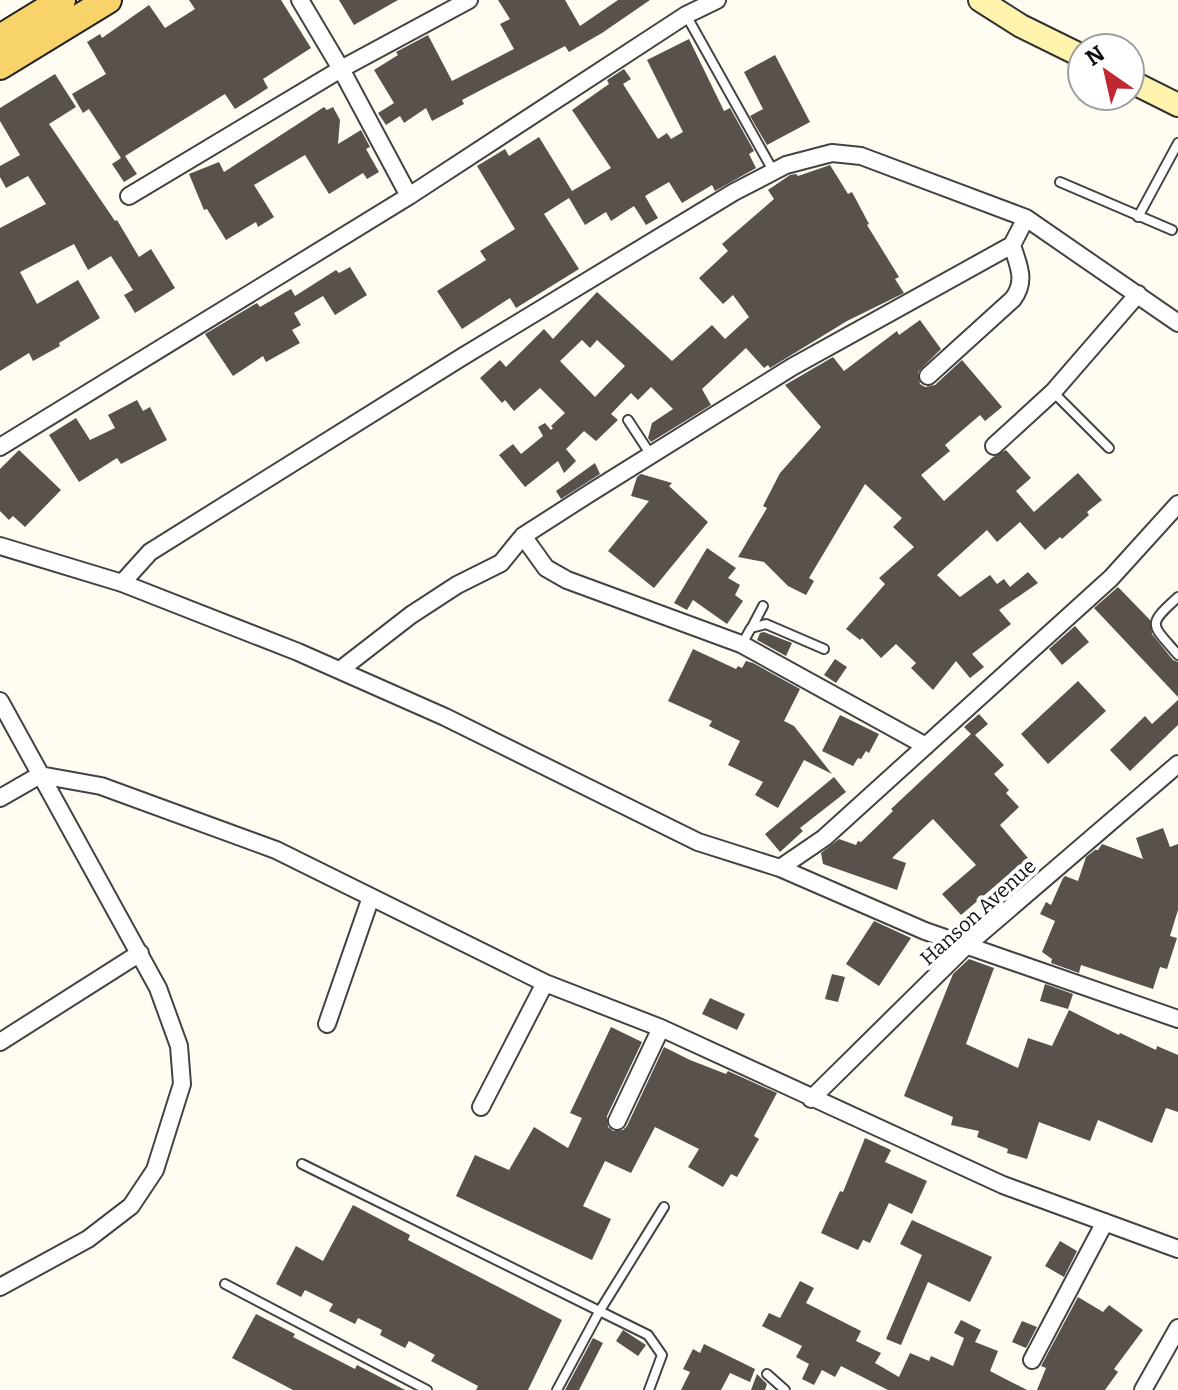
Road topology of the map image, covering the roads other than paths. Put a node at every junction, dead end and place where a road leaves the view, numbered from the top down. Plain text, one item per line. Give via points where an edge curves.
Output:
1 (62, 0) edge
2 (108, 0) edge
3 (300, 0) edge
4 (469, 0) edge
5 (717, 0) edge
6 (981, 0) edge
7 (686, 15) junction
8 (0, 38) edge
9 (1066, 48) edge
10 (0, 66) edge
11 (341, 69) junction
12 (1146, 89) edge
13 (1178, 105) edge
14 (1178, 143) edge
15 (771, 167) dead end
16 (1060, 182) dead end
17 (129, 196) dead end
18 (409, 196) junction
19 (1138, 217) junction
20 (1026, 218) junction
21 (1172, 230) dead end
22 (1012, 245) junction
23 (1138, 294) junction
24 (1178, 323) edge
25 (928, 376) dead end
26 (1053, 392) junction
27 (628, 420) dead end
28 (994, 446) dead end
29 (0, 447) edge
30 (1109, 448) dead end
31 (651, 455) junction
32 (1178, 504) edge
33 (523, 536) junction
34 (0, 546) edge
35 (122, 583) junction
36 (1176, 603) edge
37 (763, 606) dead end
38 (751, 628) junction
39 (741, 644) junction
40 (824, 649) dead end
41 (1178, 655) edge
42 (340, 670) junction
43 (0, 701) edge
44 (926, 746) junction
45 (1176, 771) edge
46 (40, 775) junction
47 (0, 798) edge
48 (780, 868) junction
49 (371, 897) junction
50 (966, 946) junction
51 (140, 953) junction
52 (545, 983) junction
53 (1178, 1019) edge
54 (327, 1024) dead end
55 (661, 1028) junction
56 (0, 1042) edge
57 (811, 1099) junction
58 (481, 1107) dead end
59 (617, 1121) dead end
60 (302, 1164) dead end
61 (664, 1207) dead end
62 (1105, 1222) junction
63 (1178, 1249) edge
64 (225, 1284) dead end
65 (0, 1287) edge
66 (599, 1312) junction
67 (1178, 1328) edge
68 (1032, 1360) dead end
69 (767, 1374) dead end
70 (427, 1390) edge
71 (557, 1390) edge
72 (649, 1390) edge
73 (785, 1390) edge
74 (1143, 1390) edge

1 - 8 main road
2 - 10 main road
3 - 11 street
4 - 11 street
5 - 7 street
6 - 9 street
7 - 15 lane
7 - 18 street
11 - 17 street
11 - 18 street
12 - 13 street
14 - 19 lane
16 - 19 lane
18 - 29 street
19 - 21 lane
20 - 22 street
20 - 23 street
20 - 35 street via 861,156 832,153 786,165 635,251 161,545
22 - 25 street via 1020,290
22 - 31 street via 792,367
23 - 24 street
23 - 26 street
26 - 28 street
26 - 30 lane
27 - 31 lane
31 - 33 street
32 - 44 street via 1111,578
33 - 39 street via 546,568 567,580
33 - 42 street via 501,563 411,615
34 - 35 street
35 - 42 street
36 - 41 lane via 1157,614 1154,623
37 - 38 lane
38 - 39 lane
38 - 40 lane via 766,624
39 - 44 street
42 - 48 street via 698,842
43 - 46 street
44 - 48 street via 824,838
45 - 50 street, Hanson Avenue
46 - 47 street
46 - 49 street via 101,786 276,850
46 - 51 street
48 - 50 street
49 - 52 street
49 - 54 street
50 - 53 street
50 - 57 street, Hanson Avenue
51 - 56 street
51 - 65 street via 179,1046 182,1084 155,1170 131,1206 88,1239
52 - 55 street
52 - 58 street
55 - 57 street
55 - 59 street
57 - 62 street via 1003,1185
60 - 66 lane
61 - 66 lane
62 - 63 street
62 - 68 street
64 - 70 lane
66 - 71 lane
66 - 72 lane via 648,1335 662,1355
67 - 74 street
69 - 73 lane

